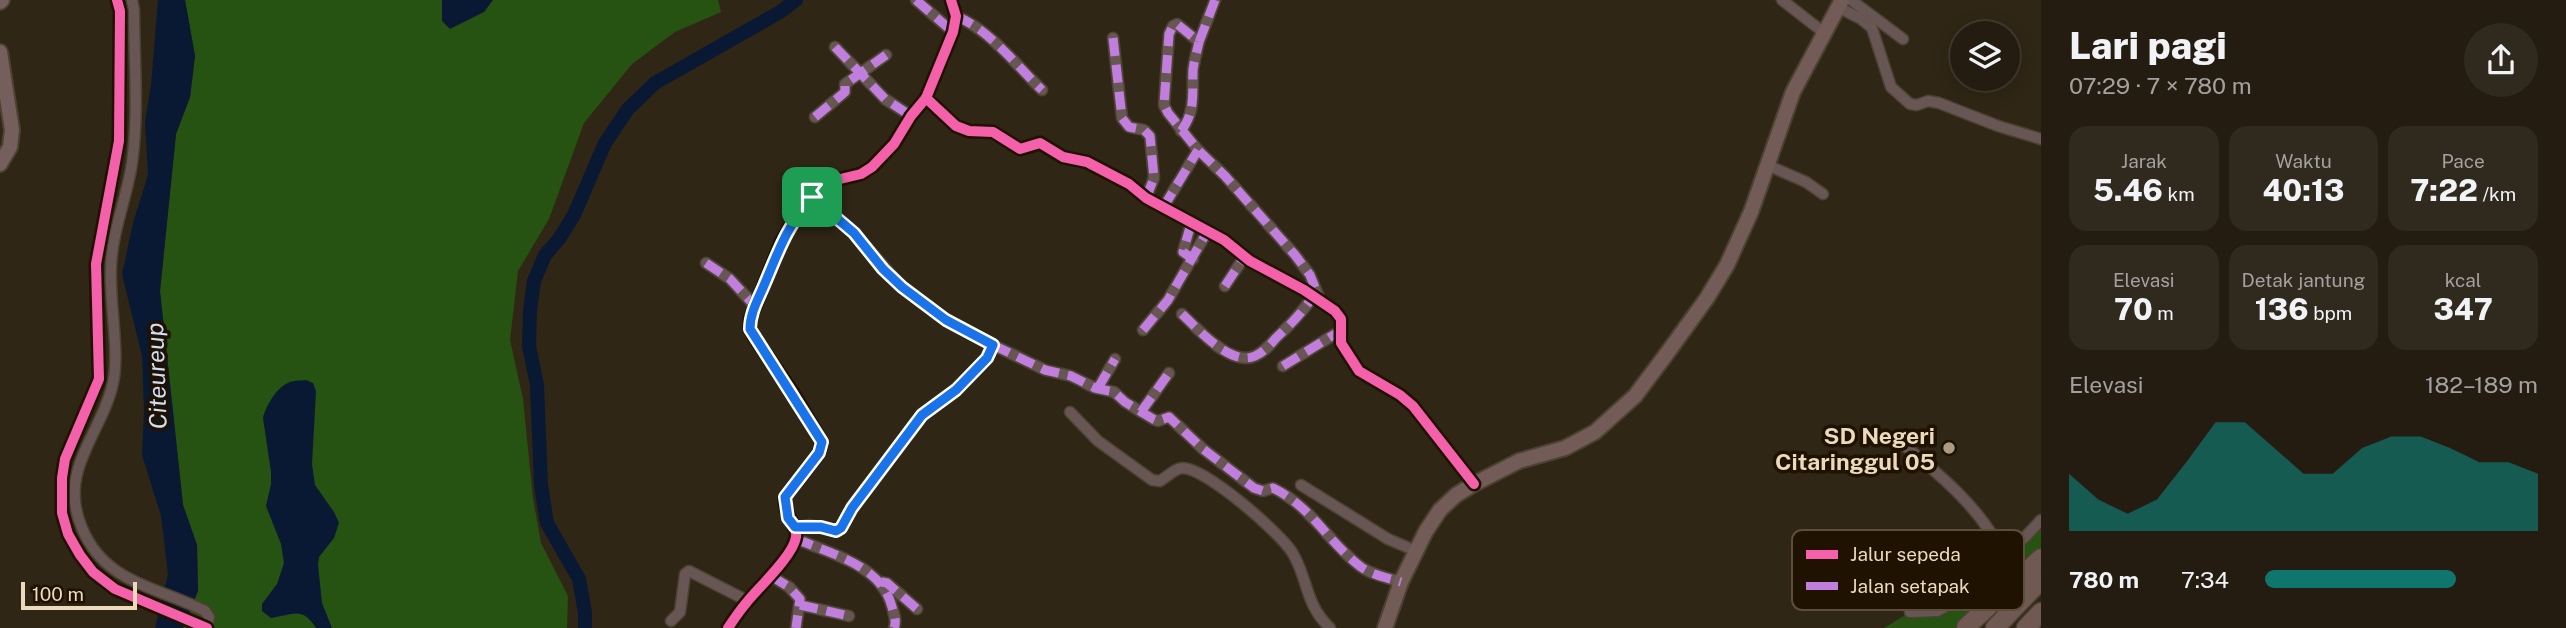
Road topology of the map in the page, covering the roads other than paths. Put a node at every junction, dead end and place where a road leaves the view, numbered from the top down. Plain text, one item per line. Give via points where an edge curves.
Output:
1 (117, 0) edge
2 (132, 0) edge
3 (916, 0) edge
4 (951, 0) edge
5 (1215, 0) edge
6 (1782, 0) edge
7 (1844, 2) edge
8 (956, 16) junction
9 (953, 32) junction
10 (1823, 32) junction
11 (1113, 38) dead end
12 (1903, 39) dead end
13 (1199, 42) junction
14 (835, 47) dead end
15 (0, 52) edge
16 (886, 55) dead end
17 (862, 74) junction
18 (1042, 90) dead end
19 (926, 97) junction
20 (911, 116) junction
21 (815, 117) dead end
22 (1181, 131) junction
23 (2041, 139) edge
24 (119, 141) junction
25 (134, 141) junction
26 (1198, 150) junction
27 (0, 164) edge
28 (1767, 165) junction
29 (1823, 194) dead end
30 (812, 197) junction
31 (1146, 198) junction
32 (1163, 208) junction
33 (1191, 224) junction
34 (1207, 233) junction
35 (1245, 256) junction
36 (1193, 259) junction
37 (706, 263) dead end
38 (1225, 286) dead end
39 (1316, 298) junction
40 (755, 306) junction
41 (1182, 314) dead end
42 (1143, 330) dead end
43 (1340, 331) junction
44 (993, 345) junction
45 (1115, 359) dead end
46 (1283, 366) dead end
47 (1169, 373) dead end
48 (1098, 388) junction
49 (1070, 412) dead end
50 (1141, 412) junction
51 (1894, 437) dead end
52 (1474, 484) junction
53 (1301, 485) dead end
54 (2041, 520) edge
55 (795, 527) junction
56 (1987, 530) edge
57 (2024, 537) edge
58 (795, 541) junction
59 (1416, 551) junction
60 (2041, 558) edge
61 (2024, 574) edge
62 (771, 576) junction
63 (2041, 580) edge
64 (134, 581) junction
65 (879, 582) junction
66 (1401, 582) junction
67 (129, 595) junction
68 (2024, 598) edge
69 (748, 601) junction
70 (800, 605) junction
71 (917, 609) dead end
72 (1939, 610) edge
73 (1987, 610) edge
74 (2012, 610) edge
75 (1910, 612) dead end
76 (2041, 612) edge
77 (849, 616) dead end
78 (671, 621) dead end
79 (1966, 627) edge
80 (207, 628) edge
81 (728, 628) edge
82 (796, 628) edge
83 (894, 628) edge
84 (1330, 628) edge
85 (1385, 628) edge
86 (1995, 628) edge
87 (2026, 628) edge

1 - 24 street
2 - 25 street
3 - 9 street
4 - 8 street
5 - 13 street
6 - 10 street
7 - 10 main road
7 - 12 street
7 - 23 street via 1872,29 1891,87 1910,104 1939,103
8 - 9 street
8 - 18 street via 994,42
9 - 19 street
10 - 28 main road via 1793,92
11 - 31 street via 1122,118 1129,127 1150,136 1154,178
13 - 22 street via 1191,117
13 - 22 street via 1177,24 1169,34 1164,104
14 - 17 street
15 - 27 street via 12,130 10,147
16 - 17 street
17 - 20 street via 885,99
17 - 21 street via 845,84 845,91
19 - 20 street
19 - 31 street via 959,128 993,132 1020,149 1040,143 1063,157 1094,165
20 - 30 street via 894,144 872,167 832,181
22 - 26 street
24 - 25 street
24 - 67 street via 96,264 99,379 65,458 61,498 68,534 79,555 93,572
25 - 64 street via 111,265 114,382 79,462 75,498 92,547 103,562
26 - 32 street
26 - 39 street via 1295,255 1310,275
28 - 29 street
28 - 52 main road via 1727,265 1635,396 1595,432 1518,461
30 - 40 street via 788,229
30 - 44 street via 854,233 902,287 946,320
31 - 32 street
32 - 33 street
33 - 34 street
33 - 36 street via 1183,252
34 - 35 street
34 - 36 street
35 - 38 street
35 - 39 street
36 - 42 street
37 - 40 street via 730,279
39 - 41 street via 1252,358 1228,353
39 - 43 street via 1338,314
40 - 55 street via 750,329 822,442 819,453 785,497 788,518
43 - 46 street
43 - 52 street via 1341,342 1359,371 1413,406
44 - 48 street
44 - 55 street via 987,358 956,390 910,429 841,528
45 - 48 street
47 - 50 street
48 - 50 street via 1114,391
49 - 84 street via 1098,441 1152,480 1187,469 1219,486 1259,517 1291,550 1314,610
50 - 66 street via 1158,421 1169,417 1254,488 1273,488 1294,499 1360,566
51 - 56 street via 1935,471
52 - 59 main road via 1440,510
53 - 59 street via 1388,540
54 - 57 street
55 - 58 street
58 - 62 street
58 - 65 street via 866,569
59 - 66 main road
60 - 61 highway
62 - 69 street
62 - 70 street via 796,593
63 - 68 highway
64 - 67 street
64 - 80 street via 205,611
65 - 71 street via 887,583
65 - 83 street via 890,598
66 - 85 main road
67 - 80 street
69 - 78 street via 689,571 680,612
69 - 81 street
70 - 77 street
70 - 82 street
72 - 75 street
73 - 79 highway
74 - 86 highway
76 - 87 highway

